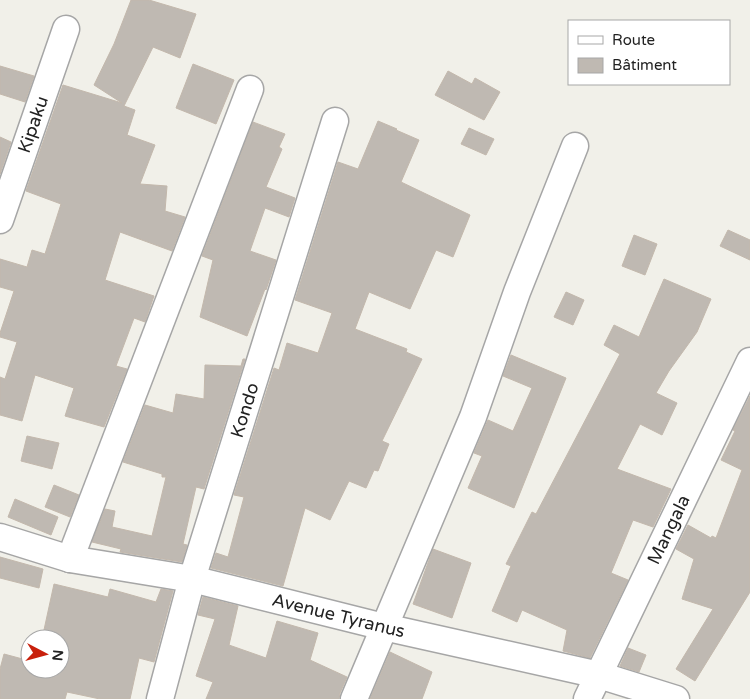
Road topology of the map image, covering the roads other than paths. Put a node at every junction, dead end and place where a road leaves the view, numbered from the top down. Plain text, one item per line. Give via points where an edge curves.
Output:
1 (66, 29) dead end
2 (250, 90) dead end
3 (335, 121) dead end
4 (575, 146) dead end
5 (0, 220) edge
6 (750, 361) edge
7 (0, 537) edge
8 (70, 559) junction
9 (192, 579) junction
10 (384, 628) junction
11 (599, 675) junction
12 (160, 699) edge
13 (354, 699) edge
14 (587, 699) edge
15 (676, 699) edge

1 - 5 street, Kipaku
2 - 8 street
3 - 9 street, Kondo
4 - 10 street via 517,292 473,417
6 - 11 street, Mangala
7 - 8 street, Avenue Tyranus
8 - 9 street, Avenue Tyranus
9 - 10 street, Avenue Tyranus
9 - 12 street, Kondo
10 - 11 street, Avenue Tyranus
10 - 13 street
11 - 14 street, Mangala
11 - 15 street, Avenue Tyranus

